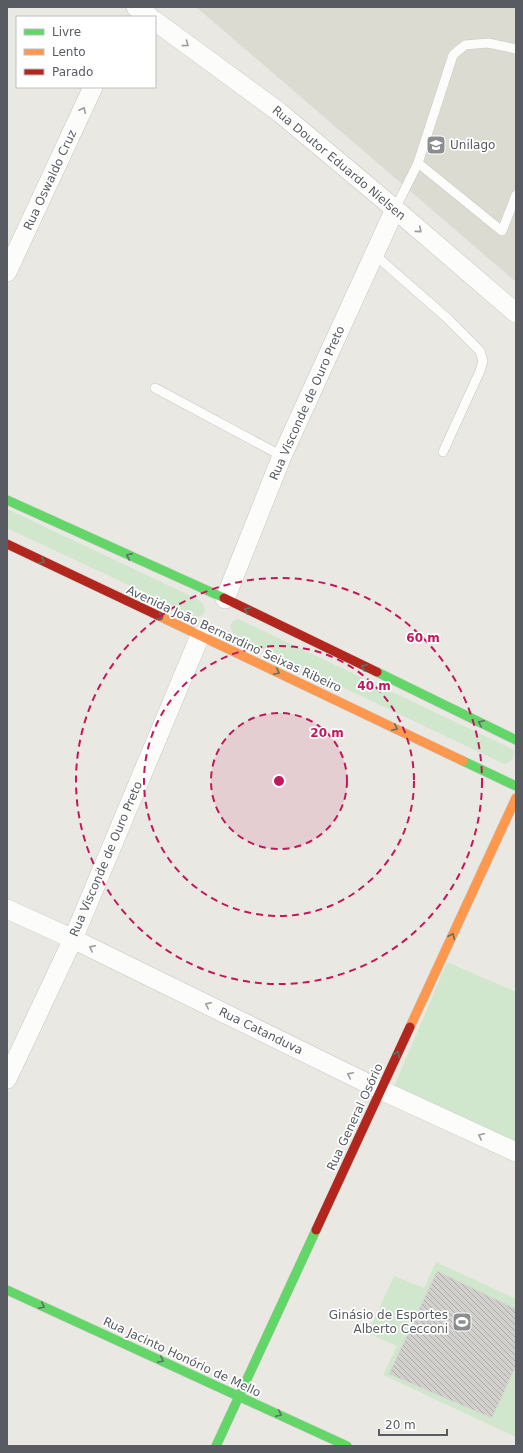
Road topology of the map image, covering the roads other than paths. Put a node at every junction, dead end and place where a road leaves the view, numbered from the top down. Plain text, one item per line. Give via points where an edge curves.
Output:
1 (136, 7) edge
2 (149, 16) edge
3 (156, 22) edge
4 (516, 49) edge
5 (93, 88) edge
6 (418, 163) junction
7 (516, 195) edge
8 (395, 209) junction
9 (374, 254) junction
10 (7, 272) edge
11 (516, 313) edge
12 (155, 388) dead end
13 (443, 452) dead end
14 (282, 456) junction
15 (7, 500) edge
16 (7, 544) edge
17 (224, 599) junction
18 (200, 636) junction
19 (516, 740) edge
20 (516, 786) edge
21 (516, 798) edge
22 (7, 909) edge
23 (73, 939) junction
24 (7, 1080) edge
25 (381, 1090) junction
26 (516, 1152) edge
27 (7, 1290) edge
28 (239, 1396) junction
29 (216, 1446) edge
30 (347, 1446) edge

1 - 2 street
3 -> 8 street, Rua Doutor Eduardo Nielsen via 279,112
4 - 6 lane via 488,43 466,45 453,55
10 -> 5 street, Rua Oswaldo Cruz
6 - 7 lane via 502,231
6 - 8 lane
8 - 9 street, Rua Visconde de Ouro Preto
8 -> 11 street, Rua Doutor Eduardo Nielsen
9 - 13 lane via 447,318 480,351 483,360 480,371
9 - 14 street, Rua Visconde de Ouro Preto
12 - 14 lane
14 - 17 street, Rua Visconde de Ouro Preto
17 -> 15 main road
16 -> 18 main road, Avenida João Bernardino Seixas Ribeiro
19 -> 17 main road
18 -> 20 main road, Avenida João Bernardino Seixas Ribeiro
18 - 23 street, Rua Visconde de Ouro Preto
25 -> 21 main road, Rua General Osório
22 - 23 street, Rua Catanduva
23 - 24 street, Rua Visconde de Ouro Preto
25 -> 23 street, Rua Catanduva
26 -> 25 street, Rua Catanduva
25 - 28 main road, Rua General Osório
27 -> 28 main road, Rua Jacinto Honório de Mello
28 - 29 main road, Rua General Osório
28 -> 30 main road, Rua Jacinto Honório de Mello

